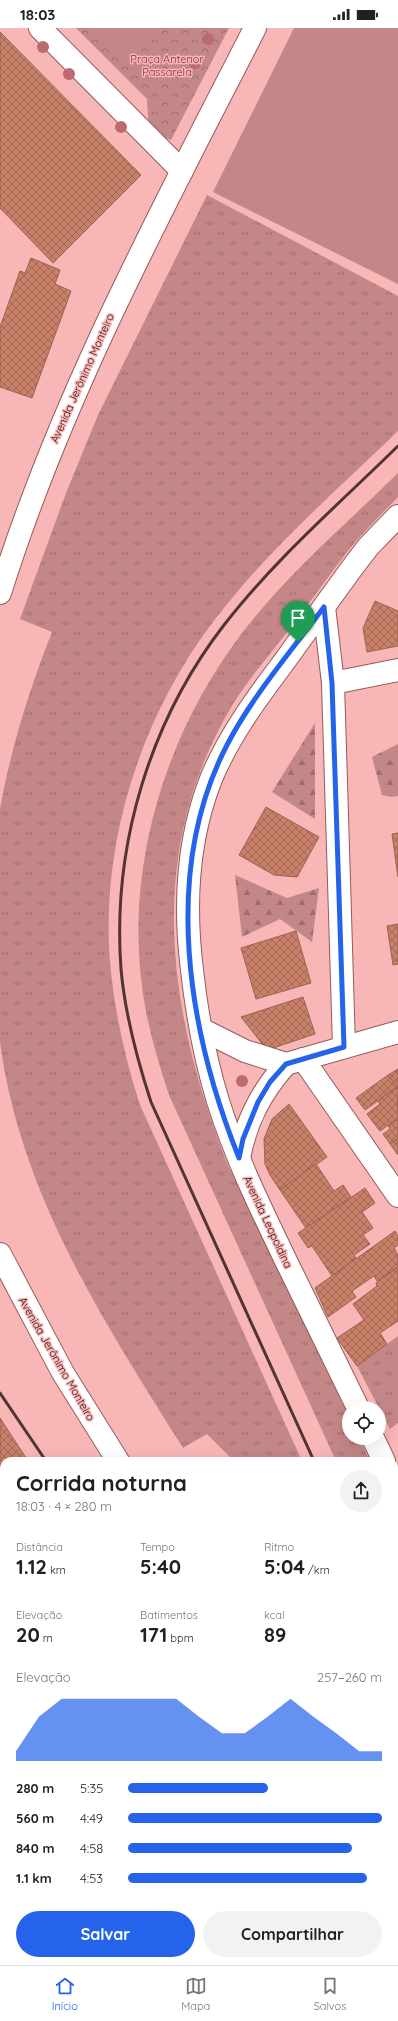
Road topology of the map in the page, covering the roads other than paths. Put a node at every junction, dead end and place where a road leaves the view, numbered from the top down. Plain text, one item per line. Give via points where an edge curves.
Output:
1 (40, 28) edge
2 (255, 28) edge
3 (182, 171) junction
4 (398, 516) edge
5 (0, 593) edge
6 (324, 607) junction
7 (398, 670) edge
8 (332, 683) junction
9 (200, 1029) junction
10 (398, 1032) edge
11 (344, 1047) junction
12 (295, 1061) junction
13 (239, 1158) junction
14 (398, 1196) edge
15 (0, 1254) edge
16 (355, 1401) edge
17 (376, 1445) edge
18 (116, 1457) edge
19 (382, 1457) edge

1 - 3 street
2 - 3 street, Avenida Jerônimo Monteiro
3 - 5 street, Avenida Jerônimo Monteiro via 108,319 68,407 35,490
4 - 6 street, Avenida Leopoldina via 368,547
6 - 8 street
6 - 9 street, Avenida Leopoldina via 247,711 227,745 211,780 201,811 193,843 188,905 190,950
7 - 8 street
8 - 11 street
9 - 12 street via 245,1051
9 - 13 street, Avenida Leopoldina via 218,1102
10 - 11 street
11 - 12 street
12 - 13 street via 270,1082 258,1102 243,1139
12 - 14 street
13 - 16 street, Avenida Leopoldina via 266,1220
15 - 18 street, Avenida Jerônimo Monteiro via 63,1373
17 - 19 street

